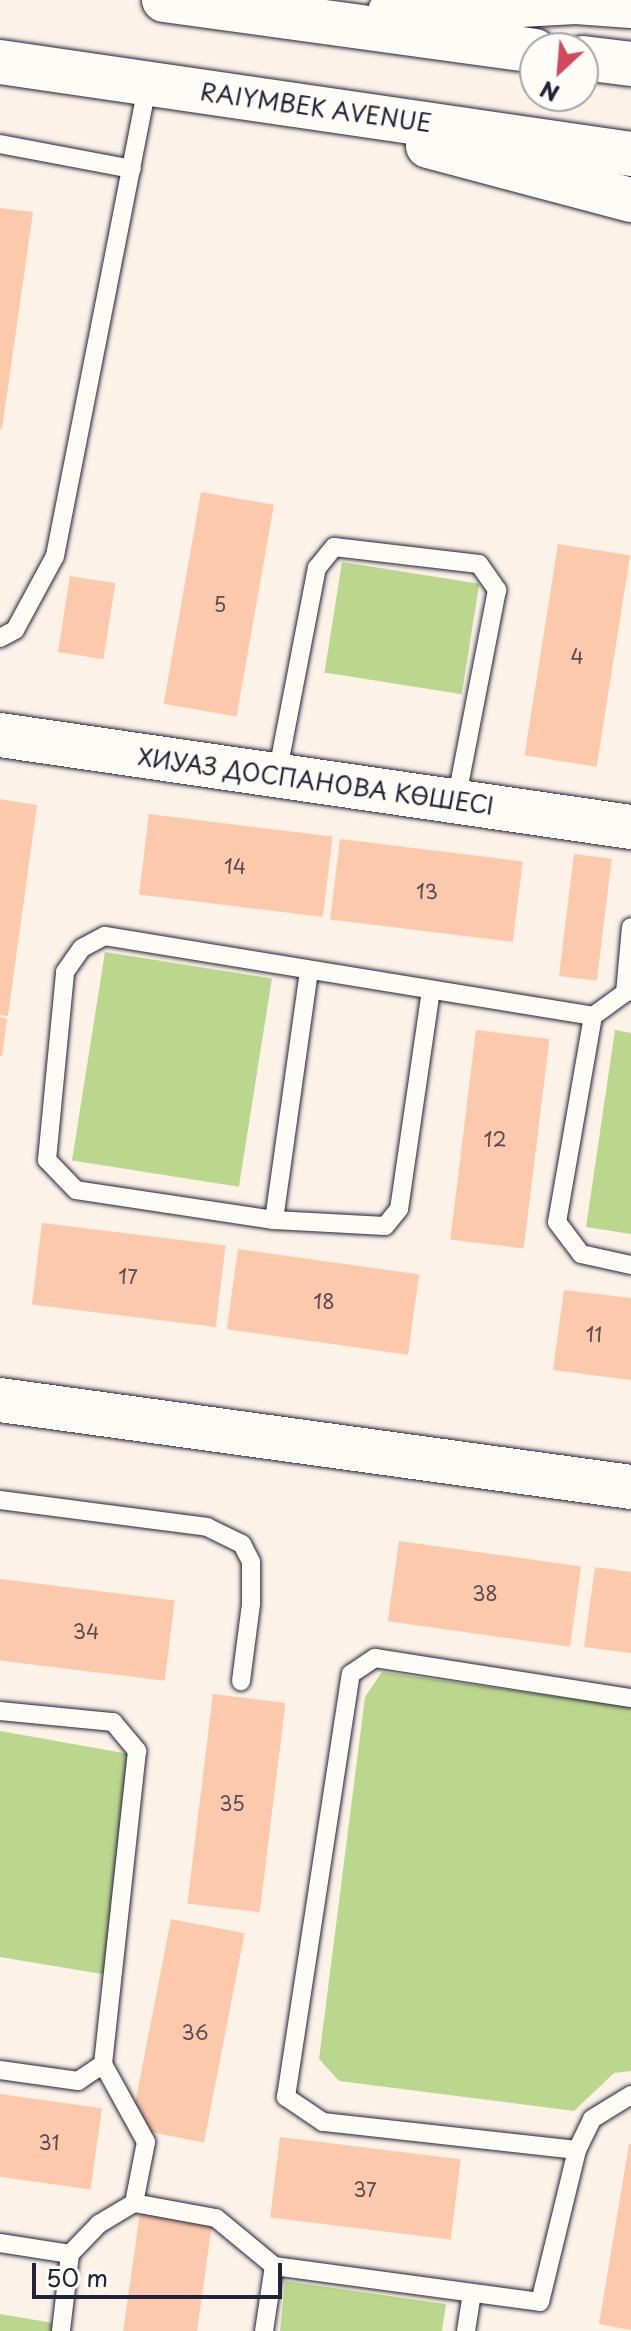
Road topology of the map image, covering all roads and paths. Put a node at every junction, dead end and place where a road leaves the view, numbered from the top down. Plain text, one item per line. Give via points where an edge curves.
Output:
1 (164, 0) edge
2 (576, 2) edge
3 (631, 6) edge
4 (280, 17) junction
5 (519, 49) edge
6 (599, 60) edge
7 (0, 62) edge
8 (631, 64) edge
9 (148, 82) junction
10 (262, 98) junction
11 (0, 144) edge
12 (631, 154) edge
13 (132, 169) junction
14 (631, 200) edge
15 (0, 638) edge
16 (0, 735) edge
17 (277, 775) junction
18 (456, 801) junction
19 (631, 827) edge
20 (631, 927) edge
21 (309, 970) junction
22 (431, 990) junction
23 (628, 996) edge
24 (593, 1016) junction
25 (274, 1220) junction
26 (631, 1265) edge
27 (0, 1400) edge
28 (631, 1487) edge
29 (0, 1500) edge
30 (241, 1681) dead end
31 (631, 1698) edge
32 (0, 1711) edge
33 (103, 2064) junction
34 (0, 2070) edge
35 (631, 2095) edge
36 (577, 2150) junction
37 (134, 2203) junction
38 (0, 2243) edge
39 (70, 2254) junction
40 (274, 2266) junction
41 (472, 2293) junction
42 (61, 2331) edge
43 (264, 2331) edge
44 (466, 2331) edge

1 - 4 main road
2 - 3 main road
2 - 4 main road
4 - 5 main road
6 - 8 main road
7 - 9 main road, RAIYMBEK AVENUE
9 - 10 main road, RAIYMBEK AVENUE
9 - 13 lane
10 - 12 main road, RAIYMBEK AVENUE
10 - 14 main road
11 - 13 lane
13 - 15 lane via 55,556 15,630
16 - 17 main road, ХИУАЗ ДОСПАНОВА КӨШЕСІ
17 - 18 main road, ХИУАЗ ДОСПАНОВА КӨШЕСІ
17 - 18 lane via 317,568 334,547 479,564 497,590
18 - 19 main road, ХИУАЗ ДОСПАНОВА КӨШЕСІ
20 - 23 lane
21 - 22 lane
21 - 25 lane
21 - 25 lane via 105,936 82,948 65,972 47,1160 76,1190
22 - 24 lane
22 - 25 lane via 399,1209 385,1226 370,1230
23 - 24 lane
24 - 26 lane via 557,1222 581,1254
27 - 28 main road
29 - 30 lane via 207,1527 242,1544 251,1562 251,1590
31 - 36 lane via 375,1658 351,1674 286,2097 323,2122
32 - 33 lane via 113,1722 137,1751
33 - 34 lane via 78,2081
33 - 37 lane via 146,2142
35 - 36 lane via 592,2119
36 - 41 lane via 540,2302
37 - 39 lane via 99,2224
37 - 40 lane via 216,2218
38 - 39 lane
39 - 42 lane
40 - 41 lane
40 - 43 lane
41 - 44 lane

